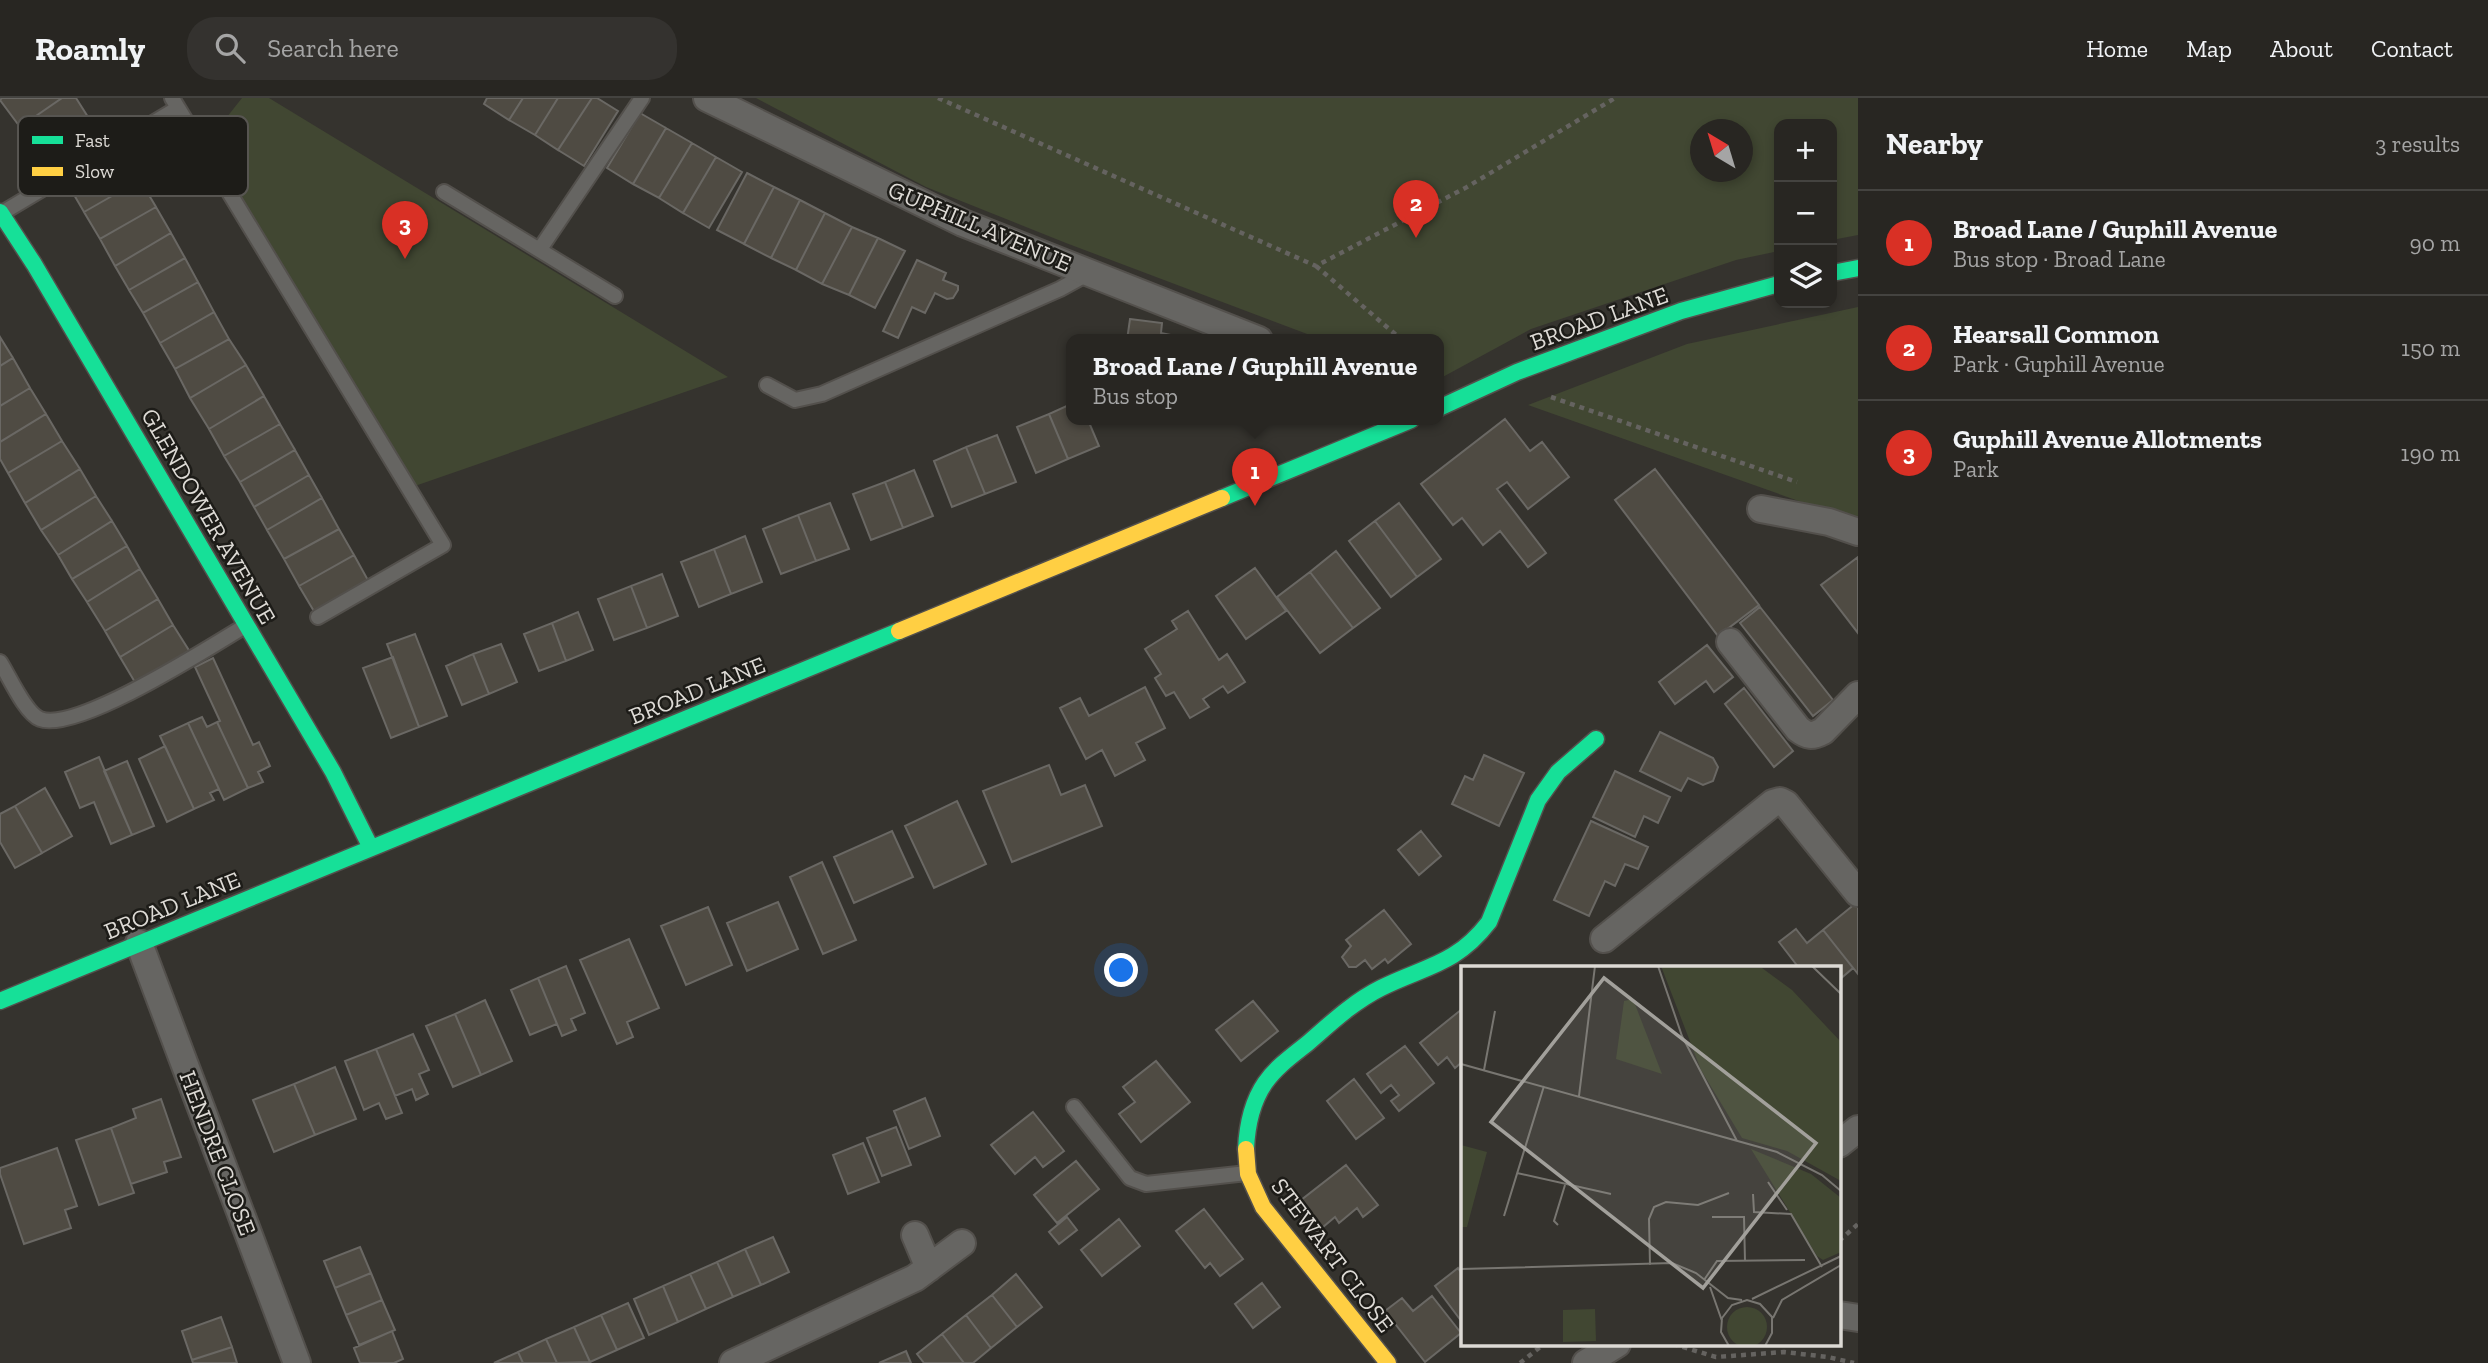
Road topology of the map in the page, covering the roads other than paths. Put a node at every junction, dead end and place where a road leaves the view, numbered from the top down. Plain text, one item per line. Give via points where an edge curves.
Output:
1 (642, 98) edge
2 (707, 98) edge
3 (175, 103) edge
4 (154, 116) edge
5 (444, 192) dead end
6 (27, 196) edge
7 (231, 196) edge
8 (0, 213) edge
9 (540, 249) junction
10 (1858, 268) edge
11 (1837, 272) edge
12 (1089, 273) junction
13 (1774, 285) edge
14 (615, 296) dead end
15 (1244, 334) edge
16 (767, 384) dead end
17 (1444, 406) edge
18 (1399, 425) edge
19 (1761, 509) dead end
20 (1858, 532) edge
21 (318, 617) dead end
22 (247, 626) junction
23 (1730, 642) dead end
24 (0, 662) edge
25 (1858, 695) edge
26 (1596, 739) dead end
27 (371, 848) junction
28 (1858, 893) edge
29 (1604, 939) dead end
30 (139, 943) junction
31 (0, 1001) edge
32 (1074, 1107) dead end
33 (1858, 1129) edge
34 (1840, 1143) edge
35 (1248, 1173) junction
36 (915, 1235) dead end
37 (962, 1243) dead end
38 (929, 1268) junction
39 (1840, 1315) edge
40 (1858, 1318) edge
41 (1614, 1346) edge
42 (297, 1363) edge
43 (733, 1363) edge
44 (1388, 1363) edge
45 (1586, 1363) edge

1 - 9 lane
2 - 12 street, GUPHILL AVENUE via 963,223
3 - 4 lane
5 - 9 lane
6 - 8 lane
7 - 21 lane via 443,545
8 - 22 street, GLENDOWER AVENUE
9 - 14 lane
10 - 11 street
12 - 15 street, GUPHILL AVENUE
12 - 16 lane via 822,394 795,400
13 - 17 street, BROAD LANE via 1681,311 1517,372
18 - 27 street, BROAD LANE
19 - 20 street
22 - 24 lane via 126,695 49,721 30,711
22 - 27 street, GLENDOWER AVENUE via 333,772
23 - 25 street via 1807,735 1823,731
26 - 35 street, STEWART CLOSE via 1558,772 1538,800 1489,922 1475,941 1438,966 1366,997 1291,1056 1265,1083 1250,1117
27 - 30 street, BROAD LANE
28 - 29 street via 1780,801
30 - 31 street, BROAD LANE
30 - 42 street, HENDRE CLOSE
32 - 35 lane via 1130,1178 1146,1184
33 - 34 street
35 - 44 street, STEWART CLOSE via 1272,1219
36 - 38 street
37 - 38 street
38 - 43 street
39 - 40 street
41 - 45 street

